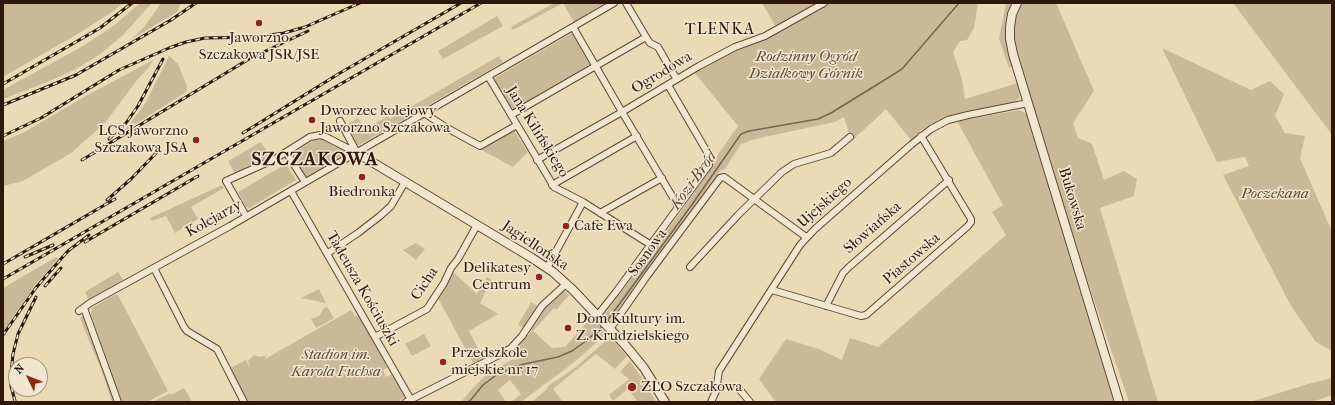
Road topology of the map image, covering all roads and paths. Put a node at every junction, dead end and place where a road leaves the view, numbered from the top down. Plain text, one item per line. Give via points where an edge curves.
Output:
1 (614, 3) edge
2 (626, 3) edge
3 (824, 3) edge
4 (1017, 3) edge
5 (574, 27) junction
6 (646, 37) junction
7 (596, 66) junction
8 (488, 76) junction
9 (673, 82) junction
10 (1028, 103) junction
11 (622, 112) junction
12 (424, 113) junction
13 (511, 115) junction
14 (340, 121) dead end
15 (517, 125) junction
16 (637, 136) junction
17 (922, 136) junction
18 (850, 137) dead end
19 (286, 152) junction
20 (357, 153) junction
21 (537, 160) junction
22 (662, 178) junction
23 (949, 180) junction
24 (304, 182) junction
25 (405, 182) junction
26 (552, 185) junction
27 (291, 190) junction
28 (755, 199) junction
29 (583, 202) junction
30 (678, 206) junction
31 (600, 213) junction
32 (246, 216) junction
33 (477, 225) junction
34 (806, 237) junction
35 (650, 245) junction
36 (328, 254) junction
37 (690, 267) dead end
38 (154, 268) junction
39 (548, 268) junction
40 (566, 284) junction
41 (772, 290) junction
42 (826, 306) junction
43 (598, 316) junction
44 (609, 328) junction
45 (375, 337) junction
46 (740, 390) dead end
47 (409, 401) edge
48 (118, 402) edge
49 (244, 402) edge
50 (665, 402) edge
51 (711, 402) edge
52 (750, 402) edge
53 (1119, 402) edge

1 - 5 street, Kolejarzy
2 - 6 street
3 - 9 street, Ogrodowa via 765,36 735,47
4 - 10 street, Bukowska via 1011,21 1010,39
5 - 7 street
5 - 8 street, Kolejarzy
6 - 7 street
6 - 9 street via 650,43 658,47 671,70
7 - 11 street
7 - 13 street
8 - 12 street, Kolejarzy
8 - 13 street, Jana Kilińskiego
9 - 11 street, Ogrodowa
9 - 30 street via 710,157 709,165
10 - 17 street, Ujejskiego via 948,120
10 - 53 street, Bukowska
11 - 16 street
11 - 21 street, Ogrodowa
12 - 15 street via 480,146
12 - 20 street, Kolejarzy
13 - 15 street, Jana Kilińskiego
14 - 20 street
15 - 21 street, Jana Kilińskiego
16 - 22 street
16 - 26 street
17 - 23 street, Piastowska
17 - 34 street, Ujejskiego
18 - 28 street via 831,154 788,167
19 - 20 street via 310,137 320,135
19 - 24 street
19 - 32 street via 226,181
20 - 24 street, Kolejarzy
20 - 25 street, Jagiellońska
21 - 26 street, Jana Kilińskiego
22 - 30 street
22 - 31 street
23 - 42 street, Słowiańska via 848,267
23 - 42 street, Piastowska via 971,219 968,226 866,315 861,316
24 - 27 street, Kolejarzy
25 - 33 street, Jagiellońska
25 - 36 street via 391,206
26 - 29 street, Jana Kilińskiego
27 - 32 street, Kolejarzy
27 - 36 street, Tadeusza Kościuszki
28 - 34 street
28 - 37 street
28 - 44 street, Sosnowa via 724,177 720,178
29 - 31 street, Jana Kilińskiego
29 - 39 street
30 - 35 street
31 - 35 street, Jana Kilińskiego
32 - 38 street, Kolejarzy
33 - 39 street, Jagiellońska
33 - 45 street, Cicha via 427,309
34 - 41 street, Ujejskiego
35 - 43 street
36 - 45 street, Tadeusza Kościuszki
38 - 48 street, Kolejarzy via 81,309
38 - 49 street via 184,327 217,350
39 - 40 street, Jagiellońska
40 - 43 street, Jagiellońska
40 - 47 street via 542,306 511,348
41 - 42 street, Piastowska
41 - 51 street, Ujejskiego via 719,371 716,391
43 - 44 street, Jagiellońska
44 - 50 street, Jagiellońska via 639,363
45 - 47 street, Tadeusza Kościuszki
46 - 52 street

